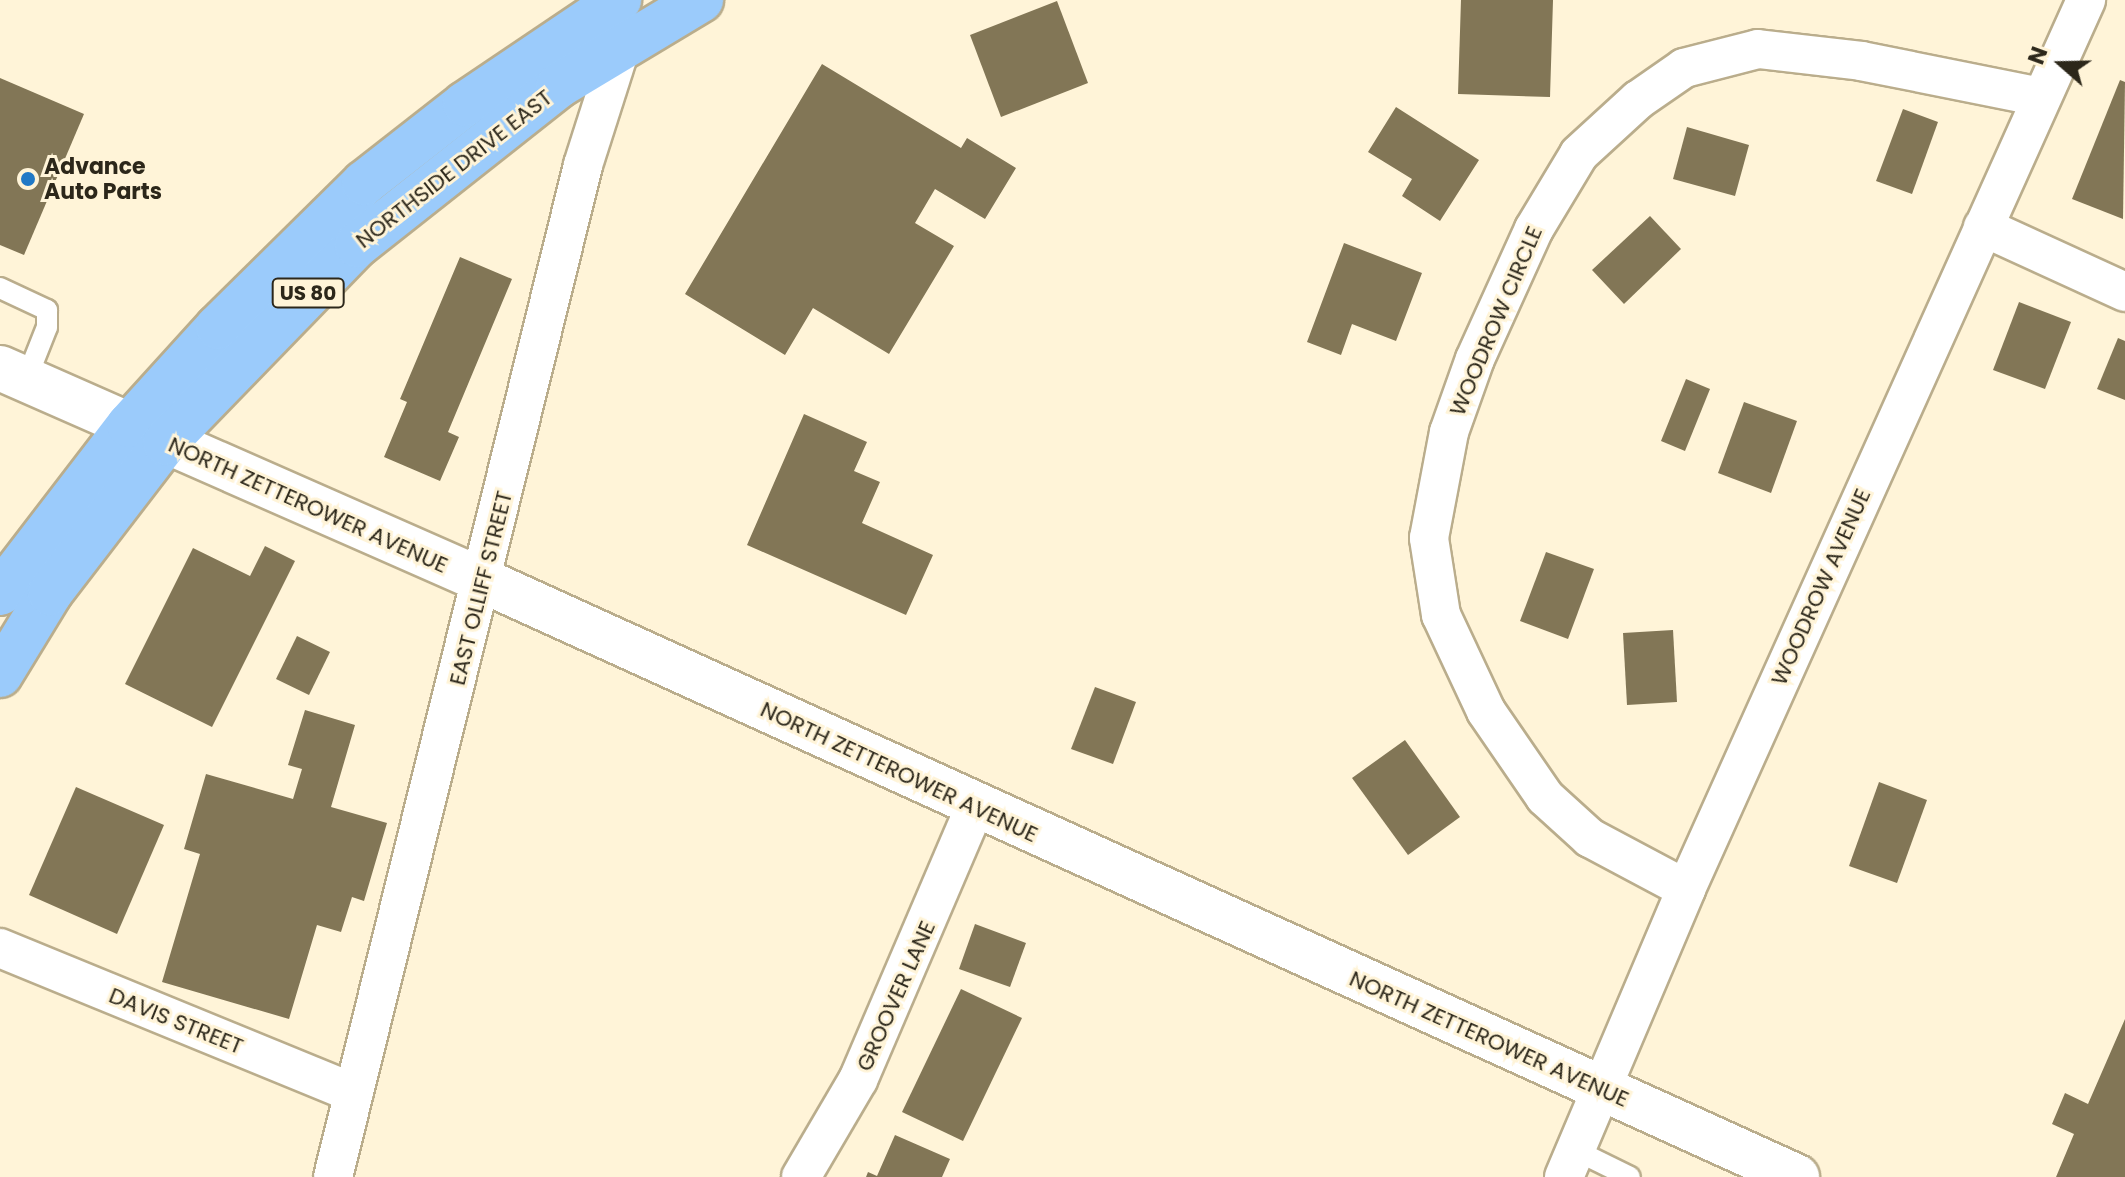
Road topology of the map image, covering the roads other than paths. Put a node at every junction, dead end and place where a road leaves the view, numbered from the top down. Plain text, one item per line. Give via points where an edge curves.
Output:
1 (619, 0) edge
2 (634, 0) edge
3 (701, 0) edge
4 (2086, 0) edge
5 (622, 46) junction
6 (2041, 97) junction
7 (1983, 227) junction
8 (0, 288) edge
9 (2125, 292) edge
10 (13, 374) edge
11 (147, 434) junction
12 (484, 581) junction
13 (0, 593) edge
14 (0, 675) edge
15 (975, 807) junction
16 (1686, 889) junction
17 (0, 948) edge
18 (1601, 1089) junction
19 (353, 1093) junction
20 (1569, 1164) edge
21 (333, 1177) edge
22 (801, 1177) edge
23 (1630, 1177) edge
24 (1797, 1177) edge

1 - 11 main road, NORTHSIDE DRIVE EAST / US 80 via 465,104 364,183 218,327
2 - 5 street, EAST OLLIFF STREET
3 - 5 main road, NORTHSIDE DRIVE EAST / US 80
4 - 6 street, WOODROW AVENUE
5 - 11 main road, NORTHSIDE DRIVE EAST / US 80 via 558,86 357,245
5 - 12 street, EAST OLLIFF STREET via 583,165
6 - 7 street, WOODROW AVENUE
6 - 16 street, WOODROW CIRCLE via 1861,61 1758,49 1684,68 1638,100 1579,154 1534,229 1475,359 1449,432 1429,538 1441,615 1486,711 1545,797 1590,838
7 - 9 street
7 - 16 street, WOODROW AVENUE
8 - 10 lane via 47,310 47,327
10 - 11 street, NORTH ZETTEROWER AVENUE
11 - 12 street, NORTH ZETTEROWER AVENUE
11 - 13 main road, NORTHSIDE DRIVE EAST / US 80
11 - 14 main road, NORTHSIDE DRIVE EAST / US 80
12 - 15 street, NORTH ZETTEROWER AVENUE
12 - 19 street, EAST OLLIFF STREET
15 - 18 street, NORTH ZETTEROWER AVENUE
15 - 22 street, GROOVER LANE via 864,1066
16 - 18 street, WOODROW AVENUE
17 - 19 street, DAVIS STREET
18 - 20 street, WOODROW AVENUE
18 - 24 street, NORTH ZETTEROWER AVENUE
19 - 21 street, EAST OLLIFF STREET
20 - 23 lane

